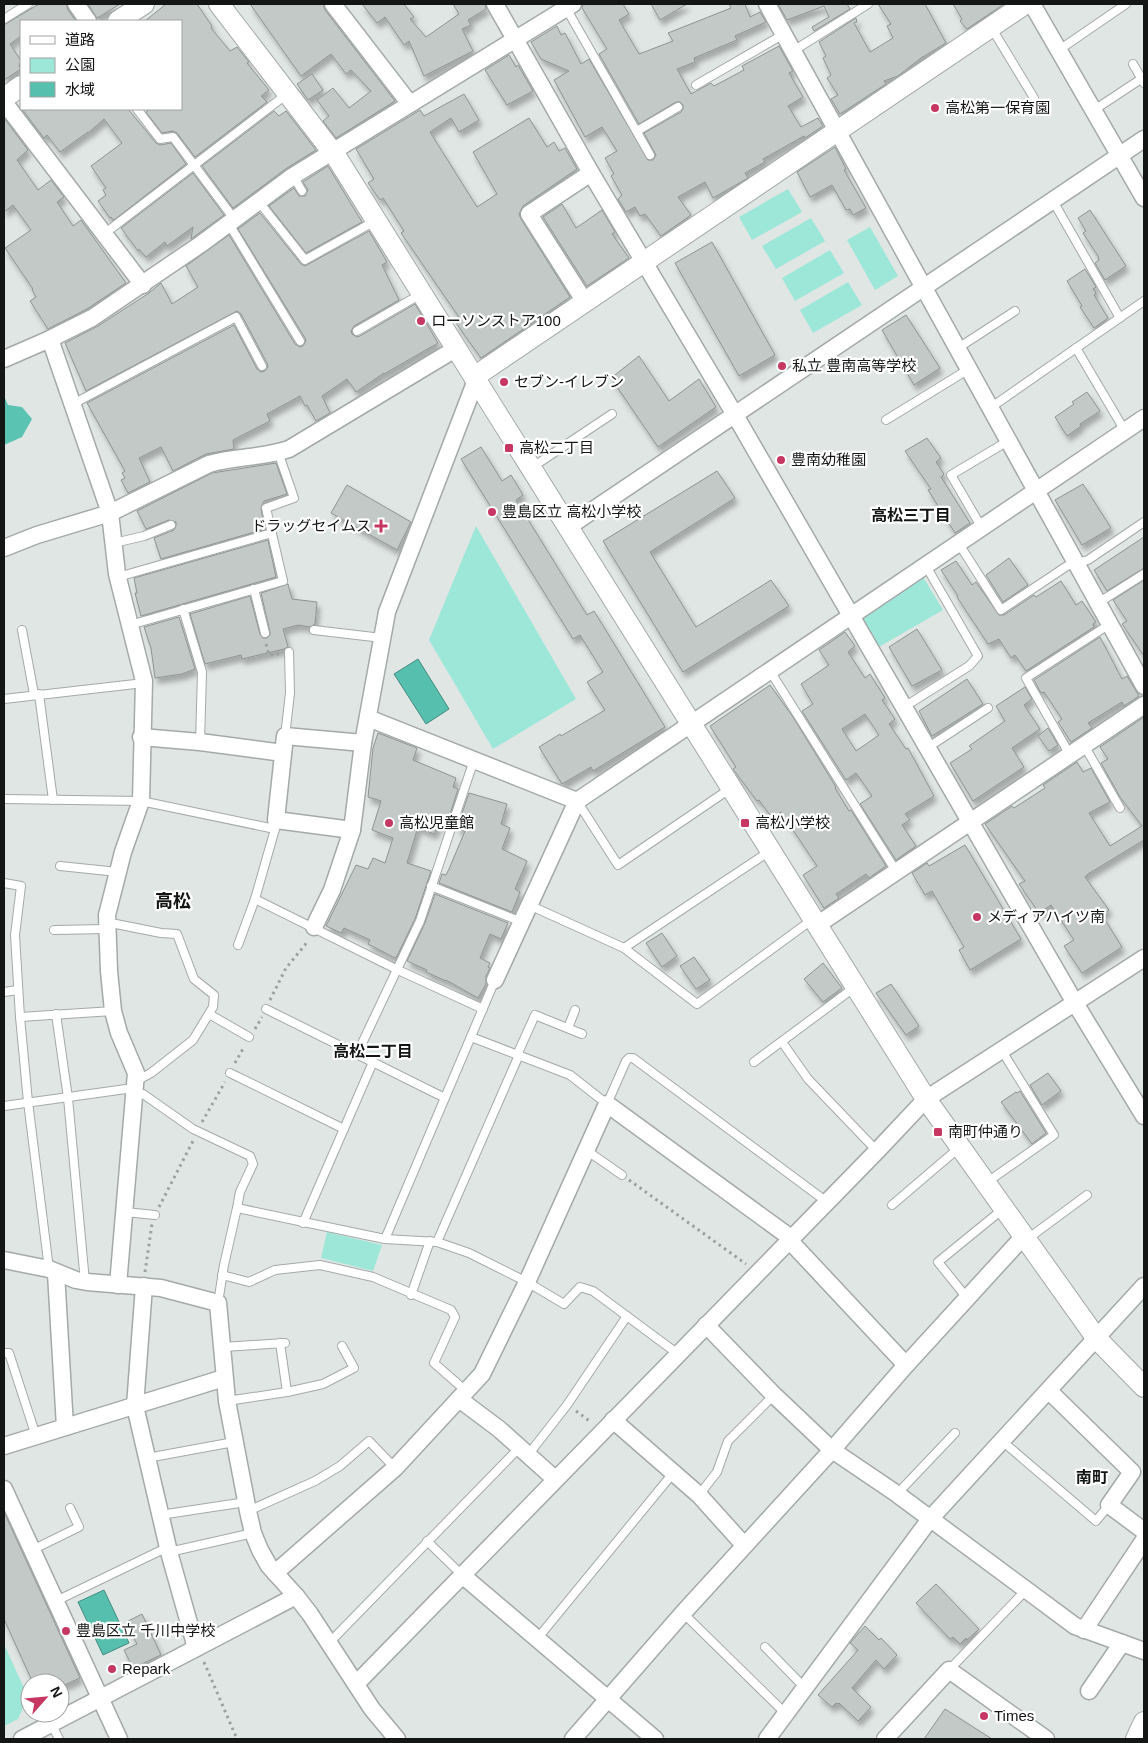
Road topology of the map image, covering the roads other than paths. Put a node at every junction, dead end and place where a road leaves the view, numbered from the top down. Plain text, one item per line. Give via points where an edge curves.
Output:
1 (28, 4) edge
2 (76, 4) edge
3 (144, 4) edge
4 (219, 4) edge
5 (333, 4) edge
6 (495, 4) edge
7 (767, 4) edge
8 (868, 4) edge
9 (1025, 4) edge
10 (1032, 4) edge
11 (1126, 4) edge
12 (570, 6) edge
13 (4, 19) edge
14 (87, 20) edge
15 (120, 20) edge
16 (991, 27) junction
17 (784, 34) junction
18 (516, 39) junction
19 (1059, 50) junction
20 (793, 51) junction
21 (1133, 64) dead end
22 (1143, 81) edge
23 (696, 85) dead end
24 (20, 87) edge
25 (287, 94) junction
26 (1034, 98) dead end
27 (4, 100) edge
28 (410, 104) junction
29 (678, 107) dead end
30 (138, 110) edge
31 (1094, 110) junction
32 (636, 131) junction
33 (837, 132) junction
34 (1144, 139) edge
35 (333, 153) junction
36 (650, 155) dead end
37 (1120, 155) junction
38 (194, 165) junction
39 (591, 173) junction
40 (293, 176) junction
41 (302, 191) dead end
42 (1144, 198) edge
43 (1053, 201) junction
44 (259, 202) junction
45 (376, 220) junction
46 (232, 222) junction
47 (104, 234) junction
48 (644, 261) junction
49 (143, 285) junction
50 (925, 288) junction
51 (422, 293) junction
52 (1144, 301) edge
53 (585, 302) junction
54 (1015, 311) dead end
55 (1120, 318) junction
56 (357, 331) dead end
57 (50, 339) junction
58 (300, 341) dead end
59 (457, 348) junction
60 (958, 348) junction
61 (1076, 348) junction
62 (4, 359) edge
63 (262, 366) dead end
64 (969, 369) junction
65 (475, 378) junction
66 (73, 404) junction
67 (990, 408) junction
68 (612, 414) dead end
69 (735, 415) junction
70 (886, 420) dead end
71 (1143, 421) edge
72 (1125, 431) junction
73 (1008, 441) junction
74 (278, 452) junction
75 (531, 468) junction
76 (1036, 491) junction
77 (110, 513) junction
78 (1144, 522) edge
79 (171, 525) dead end
80 (568, 528) junction
81 (982, 528) junction
82 (272, 533) junction
83 (114, 543) junction
84 (958, 544) junction
85 (4, 548) edge
86 (1077, 564) junction
87 (926, 566) junction
88 (1144, 574) edge
89 (118, 577) junction
90 (254, 589) junction
91 (1098, 603) junction
92 (183, 609) junction
93 (850, 616) junction
94 (1110, 624) junction
95 (130, 625) junction
96 (22, 630) dead end
97 (314, 630) dead end
98 (265, 633) road end
99 (382, 638) junction
100 (289, 652) road end
101 (770, 671) junction
102 (144, 683) junction
103 (1144, 686) edge
104 (36, 694) junction
105 (4, 699) edge
106 (1144, 705) edge
107 (904, 707) junction
108 (988, 708) dead end
109 (368, 718) junction
110 (691, 724) junction
111 (285, 736) junction
112 (142, 737) junction
113 (200, 742) junction
114 (363, 743) junction
115 (1084, 745) junction
116 (927, 748) junction
117 (283, 753) junction
118 (1070, 754) junction
119 (474, 760) junction
120 (731, 788) junction
121 (4, 799) edge
122 (53, 800) junction
123 (140, 801) junction
124 (577, 801) junction
125 (1120, 808) dead end
126 (970, 821) junction
127 (276, 824) junction
128 (352, 830) junction
129 (770, 850) junction
130 (60, 866) dead end
131 (896, 871) junction
132 (118, 872) junction
133 (4, 883) edge
134 (431, 886) junction
135 (255, 899) junction
136 (529, 905) junction
137 (522, 922) junction
138 (815, 922) junction
139 (107, 926) junction
140 (314, 927) junction
141 (54, 930) dead end
142 (238, 944) dead end
143 (624, 948) junction
144 (1144, 958) edge
145 (398, 970) junction
146 (495, 980) joint
147 (856, 986) junction
148 (18, 990) junction
149 (4, 992) edge
150 (1075, 1003) junction
151 (266, 1009) dead end
152 (483, 1009) junction
153 (575, 1010) dead end
154 (113, 1011) junction
155 (56, 1014) junction
156 (210, 1014) junction
157 (20, 1016) junction
158 (568, 1028) junction
159 (582, 1034) dead end
160 (249, 1037) dead end
161 (471, 1037) junction
162 (782, 1042) junction
163 (1002, 1051) junction
164 (357, 1054) junction
165 (518, 1055) junction
166 (373, 1062) junction
167 (754, 1062) dead end
168 (230, 1072) dead end
169 (136, 1086) junction
170 (68, 1098) junction
171 (445, 1098) junction
172 (926, 1099) junction
173 (28, 1102) junction
174 (607, 1104) junction
175 (4, 1106) edge
176 (1144, 1116) edge
177 (344, 1129) junction
178 (960, 1147) junction
179 (586, 1150) junction
180 (877, 1152) junction
181 (622, 1175) road end
182 (986, 1183) junction
183 (1087, 1195) dead end
184 (827, 1202) junction
185 (892, 1205) dead end
186 (237, 1208) junction
187 (1004, 1208) junction
188 (125, 1212) junction
189 (155, 1215) dead end
190 (303, 1223) junction
191 (1025, 1238) junction
192 (385, 1239) junction
193 (790, 1239) junction
194 (434, 1242) junction
195 (4, 1260) edge
196 (52, 1271) junction
197 (222, 1276) junction
198 (85, 1282) junction
199 (526, 1282) junction
200 (118, 1285) junction
201 (144, 1286) junction
202 (1144, 1286) edge
203 (412, 1295) junction
204 (967, 1298) junction
205 (218, 1303) junction
206 (627, 1316) junction
207 (706, 1325) junction
208 (1097, 1339) junction
209 (223, 1346) junction
210 (342, 1346) dead end
211 (4, 1353) edge
212 (678, 1354) junction
213 (906, 1365) junction
214 (224, 1378) junction
215 (1144, 1387) edge
216 (1049, 1391) junction
217 (288, 1392) junction
218 (463, 1395) junction
219 (774, 1395) junction
220 (227, 1401) junction
221 (135, 1406) junction
222 (608, 1425) junction
223 (66, 1427) junction
224 (955, 1433) dead end
225 (36, 1436) junction
226 (234, 1442) junction
227 (1002, 1442) junction
228 (4, 1446) edge
229 (832, 1450) junction
230 (524, 1451) junction
231 (147, 1458) junction
232 (396, 1468) junction
233 (674, 1472) junction
234 (555, 1479) junction
235 (4, 1489) edge
236 (897, 1494) junction
237 (699, 1495) junction
238 (1108, 1505) junction
239 (247, 1507) junction
240 (70, 1508) dead end
241 (160, 1515) junction
242 (930, 1519) junction
243 (1144, 1531) edge
244 (253, 1533) junction
245 (1144, 1540) edge
246 (427, 1541) junction
247 (744, 1545) junction
248 (169, 1549) junction
249 (32, 1550) junction
250 (275, 1573) junction
251 (462, 1574) junction
252 (1027, 1589) junction
253 (296, 1596) junction
254 (56, 1601) junction
255 (683, 1612) junction
256 (1084, 1630) junction
257 (537, 1639) junction
258 (329, 1643) junction
259 (1122, 1643) junction
260 (765, 1647) dead end
261 (197, 1648) junction
262 (1144, 1651) edge
263 (949, 1670) junction
264 (356, 1684) junction
265 (805, 1688) junction
266 (1089, 1691) dead end
267 (100, 1698) junction
268 (608, 1699) junction
269 (786, 1714) junction
270 (1144, 1722) edge
271 (51, 1724) junction
272 (22, 1739) edge
273 (60, 1739) edge
274 (119, 1739) edge
275 (397, 1739) edge
276 (573, 1739) edge
277 (655, 1739) edge
278 (767, 1739) edge
279 (885, 1739) edge
280 (1046, 1739) edge
281 (1136, 1739) edge

1 - 13 lane
2 - 14 street
3 - 15 street
4 - 25 street
5 - 28 street
6 - 18 street
7 - 17 street
8 - 20 lane
9 - 16 street
10 - 19 street
11 - 19 lane
12 - 18 street
12 - 32 lane
16 - 26 lane
16 - 33 street
17 - 20 street
17 - 23 lane
18 - 28 street
18 - 39 street
19 - 31 street
20 - 33 street
21 - 22 lane
22 - 31 lane
24 - 27 street
25 - 35 street
25 - 38 lane
27 - 47 street
28 - 35 street
29 - 32 lane
30 - 38 lane via 160,138 173,137
31 - 37 street
32 - 36 lane
33 - 48 street
33 - 50 street
34 - 37 street
35 - 40 street
35 - 45 street
37 - 42 street
37 - 43 street
38 - 46 lane
38 - 47 lane
39 - 48 street
39 - 53 street via 529,214
40 - 41 lane
40 - 44 street
43 - 50 street
43 - 55 lane
44 - 45 lane via 304,260
44 - 46 street
45 - 51 street
46 - 49 street
46 - 58 lane
47 - 49 street
48 - 53 street
48 - 69 street
49 - 57 street via 92,318
50 - 60 street
50 - 69 street
51 - 56 lane
51 - 59 street
52 - 55 lane
53 - 65 street
54 - 60 lane
55 - 61 lane
57 - 62 street
57 - 66 street
59 - 65 street
59 - 74 street
60 - 64 street
61 - 67 lane
61 - 72 lane
63 - 66 lane via 236,317
64 - 67 street
64 - 70 lane
65 - 75 street
65 - 99 street via 386,612
66 - 77 street
67 - 73 street
68 - 75 lane
69 - 80 street
69 - 93 street
71 - 72 street
72 - 76 street
73 - 76 street
73 - 81 lane via 951,475
74 - 77 street via 210,464
74 - 82 lane via 294,498 266,508
75 - 80 street
76 - 81 street
76 - 86 street
77 - 83 street
77 - 85 street
78 - 86 lane
79 - 83 lane
80 - 110 street
81 - 84 street
82 - 89 lane
82 - 90 lane via 283,581
83 - 89 street
84 - 86 lane via 1001,610 1068,566
84 - 87 street
86 - 91 street
87 - 93 street
87 - 107 lane via 978,656 969,666
88 - 91 lane
89 - 95 street
90 - 92 lane
90 - 98 lane
91 - 94 street
92 - 95 lane
92 - 113 lane via 202,672
93 - 101 street
93 - 107 street
94 - 103 street
94 - 118 lane via 1026,678
95 - 102 street
96 - 104 lane
97 - 99 lane
99 - 109 street
100 - 111 lane via 290,693
101 - 110 street
101 - 131 lane
102 - 104 lane
102 - 112 street
104 - 105 lane
104 - 122 lane
106 - 115 street
107 - 116 street
108 - 116 lane
109 - 114 street
109 - 119 street
110 - 120 street
110 - 124 street
111 - 114 street
111 - 117 street
112 - 113 street
112 - 123 street
113 - 117 street
114 - 128 street
115 - 118 street
115 - 125 lane
116 - 126 street
117 - 127 street
118 - 126 street
119 - 124 street
119 - 134 lane
120 - 124 lane via 618,865
120 - 129 street
121 - 122 lane
122 - 123 lane
123 - 127 lane
123 - 132 street
124 - 136 street
126 - 131 street
126 - 150 street
127 - 128 street
127 - 135 lane
128 - 140 street via 332,890
129 - 138 street
129 - 143 lane
130 - 132 lane
131 - 138 street
132 - 139 street
133 - 148 lane via 21,886 15,936
134 - 137 lane
134 - 145 lane via 420,921
135 - 140 lane
135 - 142 lane
136 - 137 street
136 - 143 lane
137 - 146 street
138 - 143 lane via 697,1004
138 - 147 street
139 - 141 lane
139 - 154 street
139 - 156 lane via 177,934 194,978 214,995
140 - 145 lane
144 - 150 street
145 - 152 lane
145 - 164 lane
146 - 152 lane
147 - 162 lane
147 - 172 street
148 - 149 lane
148 - 157 lane
150 - 163 street
150 - 176 street
151 - 164 lane
152 - 161 lane
153 - 158 lane
154 - 155 lane
154 - 169 street via 136,1073
155 - 157 lane
155 - 170 lane
156 - 160 lane
156 - 169 lane via 193,1040
157 - 173 lane
158 - 159 lane
158 - 165 lane via 535,1015
161 - 165 lane
161 - 171 lane
162 - 167 lane
162 - 180 lane via 808,1079
163 - 172 street
163 - 182 lane via 1054,1136
164 - 166 lane
165 - 174 lane via 570,1075
165 - 194 lane
166 - 171 lane
166 - 177 lane
168 - 177 lane
169 - 170 lane
169 - 186 lane via 192,1129 250,1156 253,1164 240,1192
169 - 188 street
170 - 173 lane
170 - 198 lane
171 - 192 lane
172 - 178 street
172 - 180 street
173 - 175 lane
173 - 196 lane
174 - 179 street
174 - 184 lane via 626,1060 633,1058
174 - 193 street
177 - 190 lane
178 - 182 street
178 - 185 lane
179 - 181 lane
179 - 199 street
180 - 184 street
182 - 187 street
183 - 191 lane
184 - 193 street
186 - 190 lane
186 - 197 lane
187 - 191 street
187 - 204 lane via 938,1262
188 - 189 lane
188 - 200 street
190 - 192 lane
191 - 204 street
191 - 208 street
192 - 194 lane
193 - 207 street
193 - 213 street
194 - 199 lane via 469,1253
194 - 203 lane
195 - 196 street
196 - 198 street
196 - 223 street
197 - 203 lane via 249,1282 274,1270 320,1265 373,1277
197 - 205 lane
198 - 200 street
199 - 206 lane via 564,1304 580,1287 593,1291
199 - 218 street via 482,1374
200 - 201 street
201 - 205 street
201 - 221 street
202 - 208 street
203 - 218 lane via 451,1310 455,1317 434,1363
204 - 213 street
205 - 209 street
206 - 212 lane
206 - 230 lane via 568,1404
207 - 212 street
207 - 219 street
208 - 215 street
208 - 216 street
209 - 214 street
209 - 217 lane via 283,1343
210 - 217 lane via 354,1368 323,1384
211 - 225 lane via 9,1353
212 - 222 street
213 - 229 street
214 - 220 street
214 - 221 street
216 - 227 street
216 - 238 street via 1132,1472
217 - 220 lane
218 - 230 street
218 - 232 street
219 - 229 street
219 - 237 lane via 728,1441 717,1472
220 - 226 street
221 - 223 street
221 - 231 street
222 - 233 street
222 - 234 street
223 - 225 street
224 - 236 lane
225 - 228 street
226 - 231 lane
226 - 239 street
227 - 238 lane via 1096,1521
227 - 242 street
229 - 236 street
229 - 247 street
230 - 234 street
230 - 246 lane
231 - 241 street
232 - 239 lane via 369,1441 340,1466 315,1481
232 - 250 street
233 - 237 street
233 - 257 lane
234 - 251 street
235 - 249 street
236 - 242 street
237 - 247 street
238 - 243 street
239 - 241 lane
239 - 244 street
240 - 249 lane via 78,1527
241 - 248 street
242 - 252 street
242 - 265 street
244 - 248 lane
244 - 250 street
245 - 256 street
246 - 251 lane
246 - 258 lane
247 - 255 street
248 - 254 lane
248 - 261 street
249 - 254 street
250 - 253 street
251 - 257 street
251 - 264 street
252 - 256 street
252 - 263 lane
253 - 258 street
253 - 261 street
254 - 267 street
255 - 268 street
255 - 269 lane
256 - 259 street
257 - 268 street
258 - 264 street
259 - 262 street
259 - 266 street
260 - 265 lane
261 - 267 street
263 - 279 street
263 - 280 street
264 - 275 street
265 - 269 street
267 - 271 street
267 - 274 street
268 - 276 street
268 - 277 street
269 - 278 street
270 - 281 street
271 - 272 street
271 - 273 lane

